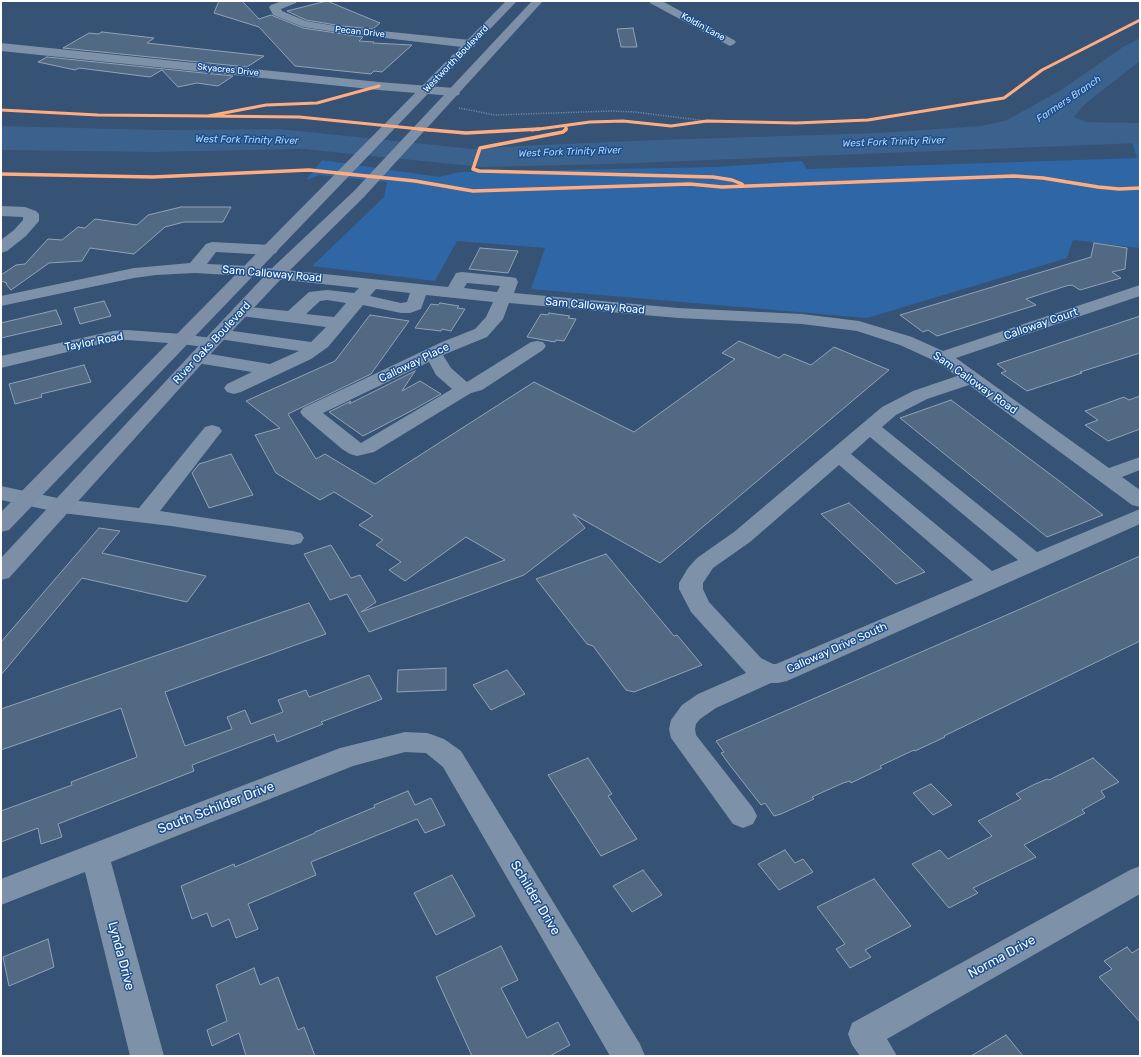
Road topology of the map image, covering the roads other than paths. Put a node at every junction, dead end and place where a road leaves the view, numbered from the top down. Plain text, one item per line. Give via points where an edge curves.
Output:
1 (292, 1) edge
2 (512, 1) edge
3 (538, 1) edge
4 (654, 1) edge
5 (730, 42) dead end
6 (470, 44) junction
7 (1, 47) edge
8 (427, 89) junction
9 (454, 92) junction
10 (429, 119) joint
11 (1, 211) edge
12 (1, 248) edge
13 (270, 250) junction
14 (195, 268) junction
15 (248, 271) junction
16 (276, 274) junction
17 (371, 284) junction
18 (419, 289) junction
19 (1140, 290) edge
20 (504, 298) junction
21 (359, 299) junction
22 (1, 301) edge
23 (241, 311) junction
24 (292, 317) junction
25 (339, 323) junction
26 (182, 339) junction
27 (215, 339) junction
28 (537, 346) dead end
29 (315, 348) junction
30 (433, 353) junction
31 (942, 357) junction
32 (198, 358) junction
33 (1, 362) edge
34 (272, 370) junction
35 (971, 378) junction
36 (234, 388) dead end
37 (464, 389) junction
38 (871, 428) junction
39 (212, 431) dead end
40 (839, 454) junction
41 (1140, 462) edge
42 (1106, 476) junction
43 (1, 493) edge
44 (27, 498) junction
45 (1140, 500) edge
46 (62, 506) junction
47 (144, 516) junction
48 (1140, 516) edge
49 (1, 525) edge
50 (293, 538) dead end
51 (1034, 562) junction
52 (1, 572) edge
53 (990, 582) junction
54 (770, 673) junction
55 (435, 746) joint
56 (743, 816) dead end
57 (95, 855) junction
58 (1140, 879) edge
59 (1, 892) edge
60 (872, 1045) edge
61 (147, 1056) edge
62 (628, 1056) edge

1 - 6 street, Pecan Drive via 275,7 277,13 303,24
2 - 6 main road, Westworth Boulevard
3 - 9 main road, Westworth Boulevard
4 - 5 street, Koldin Lane
6 - 8 main road, Westworth Boulevard
7 - 8 street, Skyacres Drive
8 - 9 street, Skyacres Drive
8 - 13 main road, Westworth Boulevard
9 - 10 main road, Westworth Boulevard
10 - 16 main road, River Oaks Boulevard via 359,194
11 - 12 street via 25,212 30,214 31,221
13 - 14 street via 212,246
13 - 15 main road
14 - 15 street, Sam Calloway Road
14 - 22 street, Sam Calloway Road via 134,272
15 - 16 street, Sam Calloway Road
15 - 26 main road
16 - 17 street, Sam Calloway Road
16 - 23 main road, River Oaks Boulevard
17 - 18 street, Sam Calloway Road
17 - 21 street
18 - 20 street, Sam Calloway Road
18 - 21 street via 415,306 410,308
19 - 31 street, Calloway Court
20 - 30 street, Calloway Place via 494,319 481,333
20 - 31 street, Sam Calloway Road via 678,313 802,319 859,326 906,340
21 - 24 street via 315,296
21 - 25 street
23 - 24 street
23 - 27 main road, River Oaks Boulevard
24 - 25 street
25 - 29 street
26 - 27 street, Taylor Road
26 - 33 street, Taylor Road via 113,336
26 - 44 main road
27 - 29 street, Taylor Road
27 - 32 main road, River Oaks Boulevard
28 - 37 street via 475,386
29 - 34 street
30 - 37 street via 443,371
30 - 37 street, Calloway Place via 310,412 357,450 367,448
31 - 35 street, Sam Calloway Road
32 - 34 street
32 - 46 main road, River Oaks Boulevard
34 - 36 street
35 - 38 street via 920,395 889,411
35 - 42 street, Sam Calloway Road
38 - 40 street
38 - 51 street
39 - 47 street
40 - 53 street
40 - 54 street via 742,537 705,563 691,583 699,606 752,665
41 - 42 street
42 - 45 street, Sam Calloway Road
43 - 44 street
44 - 46 street
44 - 49 main road
46 - 47 street
46 - 52 main road, River Oaks Boulevard
47 - 50 street
48 - 51 street, Calloway Drive South
51 - 53 street, Calloway Drive South
53 - 54 street, Calloway Drive South via 778,674
54 - 56 street, Calloway Drive South via 707,701 691,712 684,720 682,729 684,738
55 - 57 street, South Schilder Drive via 405,742 349,756
55 - 62 street, Schilder Drive via 452,759
57 - 59 street, South Schilder Drive
57 - 61 street, Lynda Drive
58 - 60 street, Norma Drive

